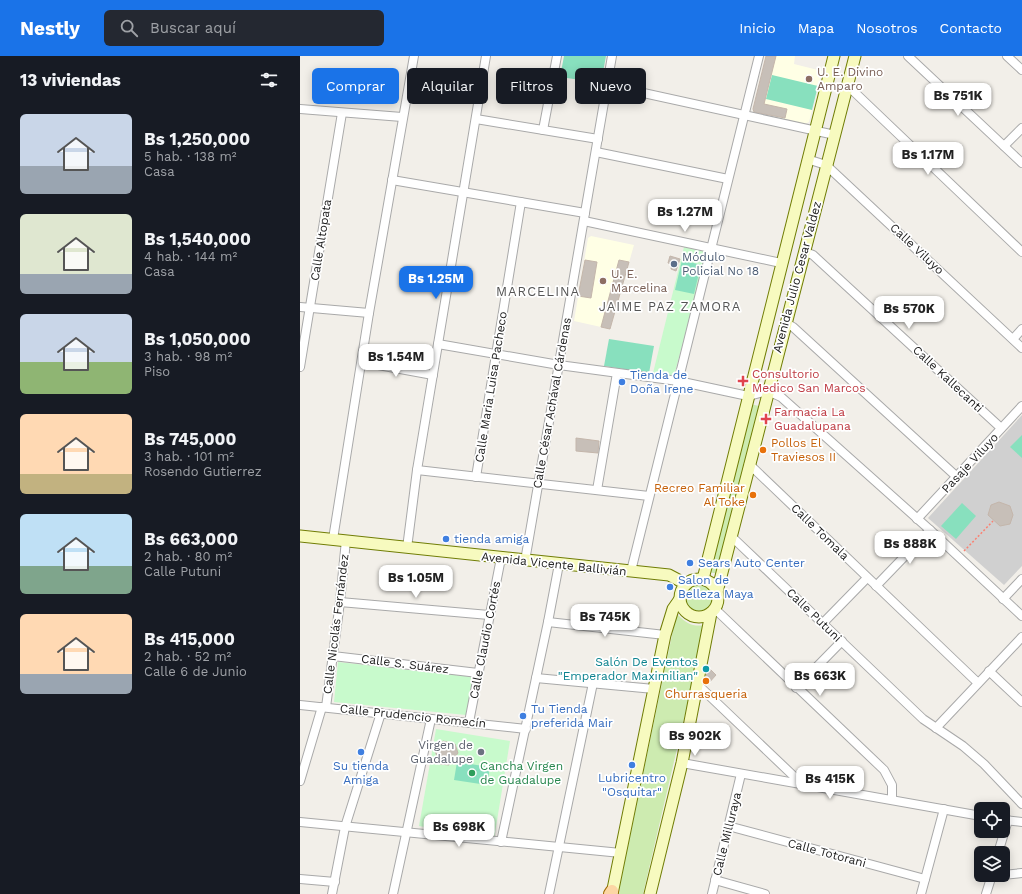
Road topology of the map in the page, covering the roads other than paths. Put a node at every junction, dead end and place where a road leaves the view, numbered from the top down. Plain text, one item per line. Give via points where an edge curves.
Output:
1 (410, 56) edge
2 (414, 56) edge
3 (486, 56) edge
4 (557, 56) edge
5 (612, 56) edge
6 (759, 56) edge
7 (834, 56) edge
8 (855, 56) edge
9 (908, 56) edge
10 (1012, 58) edge
11 (610, 68) edge
12 (1022, 70) edge
13 (848, 86) junction
14 (646, 94) edge
15 (604, 104) edge
16 (300, 109) edge
17 (342, 113) junction
18 (744, 115) junction
19 (402, 117) junction
20 (476, 119) junction
21 (1022, 128) edge
22 (543, 130) junction
23 (815, 130) junction
24 (835, 135) junction
25 (598, 139) junction
26 (1004, 146) junction
27 (596, 152) junction
28 (807, 159) junction
29 (1022, 163) edge
30 (826, 165) junction
31 (728, 179) junction
32 (392, 180) junction
33 (464, 192) junction
34 (521, 202) junction
35 (585, 213) junction
36 (584, 221) junction
37 (712, 249) junction
38 (805, 252) junction
39 (1022, 252) edge
40 (782, 264) junction
41 (300, 307) edge
42 (310, 308) junction
43 (369, 313) junction
44 (786, 323) junction
45 (1022, 329) edge
46 (1013, 339) junction
47 (438, 344) junction
48 (1022, 348) edge
49 (497, 354) junction
50 (362, 362) junction
51 (559, 365) junction
52 (300, 367) edge
53 (617, 373) junction
54 (433, 374) junction
55 (678, 381) junction
56 (768, 392) junction
57 (748, 396) junction
58 (1022, 406) edge
59 (1002, 428) junction
60 (749, 464) junction
61 (417, 470) junction
62 (476, 477) junction
63 (957, 477) junction
64 (538, 483) junction
65 (597, 490) junction
66 (649, 496) junction
67 (917, 519) junction
68 (930, 530) junction
69 (300, 536) edge
70 (732, 537) junction
71 (333, 539) junction
72 (346, 540) junction
73 (407, 548) junction
74 (501, 558) junction
75 (524, 561) junction
76 (559, 564) junction
77 (631, 572) junction
78 (867, 578) junction
79 (703, 579) junction
80 (1022, 579) edge
81 (686, 584) junction
82 (876, 586) junction
83 (717, 592) junction
84 (680, 599) junction
85 (1003, 599) junction
86 (340, 602) junction
87 (713, 611) junction
88 (489, 615) junction
89 (1022, 616) edge
90 (548, 622) junction
91 (823, 623) junction
92 (665, 635) junction
93 (1022, 637) edge
94 (842, 642) junction
95 (333, 656) junction
96 (989, 671) junction
97 (478, 673) junction
98 (536, 678) junction
99 (593, 683) junction
100 (978, 683) junction
101 (697, 684) junction
102 (796, 688) junction
103 (654, 689) junction
104 (1022, 702) edge
105 (300, 704) edge
106 (324, 707) junction
107 (381, 713) junction
108 (431, 718) junction
109 (469, 722) junction
110 (526, 728) junction
111 (936, 728) junction
112 (303, 763) edge
113 (682, 763) junction
114 (741, 774) junction
115 (300, 781) edge
116 (804, 785) junction
117 (892, 799) junction
118 (1022, 804) edge
119 (944, 809) junction
120 (974, 815) edge
121 (1010, 821) edge
122 (300, 822) edge
123 (1022, 822) edge
124 (728, 826) junction
125 (345, 827) junction
126 (407, 833) junction
127 (501, 842) junction
128 (559, 848) junction
129 (621, 854) junction
130 (1022, 874) edge
131 (1010, 875) edge
132 (300, 879) edge
133 (715, 880) junction
134 (925, 880) junction
135 (335, 882) junction
136 (991, 882) edge
137 (611, 893) edge
138 (332, 894) edge
139 (393, 894) edge
140 (549, 894) edge
141 (650, 894) edge
142 (712, 894) edge
143 (765, 894) edge
144 (921, 894) edge
145 (986, 894) edge

1 - 2 street
2 - 19 street, Calle Nicolás Fernández
3 - 20 street
4 - 22 street
5 - 11 street, Calle César Achával Cárdenas
6 - 18 street
7 - 23 main road, Avenida Julio Cesar Valdez
8 - 13 main road, Avenida Julio Cesar Valdez
9 - 26 street
10 - 12 street
13 - 24 main road, Avenida Julio Cesar Valdez
13 - 39 street
14 - 18 street
15 - 25 street, Calle César Achával Cárdenas
16 - 17 street
17 - 19 street
17 - 42 street, Calle Altopata
18 - 23 street
18 - 31 street
19 - 32 street, Calle Nicolás Fernández
20 - 22 street
20 - 33 street
21 - 26 street
22 - 25 street
23 - 24 street
23 - 28 main road, Avenida Julio Cesar Valdez
24 - 30 main road, Avenida Julio Cesar Valdez
25 - 27 street, Calle César Achával Cárdenas
26 - 29 street
27 - 31 street
27 - 35 street, Calle César Achával Cárdenas
28 - 30 street, Calle Viluyo
28 - 40 main road, Avenida Julio Cesar Valdez
30 - 38 main road, Avenida Julio Cesar Valdez
30 - 46 street, Calle Viluyo
31 - 37 street
32 - 33 street
32 - 43 street, Calle Nicolás Fernández
33 - 34 street
33 - 47 street
34 - 35 street
34 - 49 street, Calle Maria Luisa Pacheco
35 - 36 street, Calle César Achával Cárdenas
36 - 37 street
36 - 51 street, Calle César Achával Cárdenas
37 - 40 street
37 - 55 street
38 - 44 main road, Avenida Julio Cesar Valdez
38 - 59 street, Calle Kallecanti via 813,255
40 - 57 main road, Avenida Julio Cesar Valdez
41 - 42 street
42 - 43 street
42 - 52 street, Calle Altopata
43 - 50 street, Calle Nicolás Fernández
44 - 56 main road, Avenida Julio Cesar Valdez
44 - 63 street
45 - 46 street
46 - 48 street, Calle Viluyo
47 - 49 street
47 - 54 street
49 - 51 street
49 - 62 street, Calle Maria Luisa Pacheco
50 - 54 street
50 - 71 street, Calle Nicolás Fernández
51 - 53 street
51 - 64 street, Calle César Achával Cárdenas
53 - 55 street
53 - 65 street
54 - 61 street
55 - 57 street
55 - 66 street
56 - 57 street
56 - 60 main road, Avenida Julio Cesar Valdez
56 - 67 street via 793,406
57 - 79 main road, Avenida Julio Cesar Valdez
58 - 59 street, Pasaje Viluyo
59 - 63 street, Pasaje Viluyo
60 - 70 main road, Avenida Julio Cesar Valdez
60 - 78 street, Calle Tomala
61 - 62 street
61 - 73 street
62 - 64 street
63 - 67 street, Pasaje Viluyo
64 - 65 street
64 - 75 street, Calle César Achával Cárdenas
65 - 66 street
66 - 77 street
67 - 68 street
68 - 82 street
68 - 85 street
69 - 71 main road, Avenida Vicente Ballivián
70 - 83 main road, Avenida Julio Cesar Valdez
70 - 91 street, Calle Putuni
71 - 72 main road, Avenida Vicente Ballivián
72 - 73 main road, Avenida Vicente Ballivián
72 - 86 street, Calle Nicolás Fernández
73 - 74 main road, Avenida Vicente Ballivián
74 - 75 main road, Avenida Vicente Ballivián
74 - 88 street, Calle Claudio Cortés
75 - 76 main road, Avenida Vicente Ballivián
76 - 77 main road, Avenida Vicente Ballivián
76 - 90 street
77 - 81 main road, Avenida Vicente Ballivián via 669,575
78 - 82 street, Calle Tomala
78 - 91 street
79 - 81 main road
79 - 83 main road
80 - 85 street
81 - 84 main road
82 - 100 street, Calle Tomala
83 - 87 main road via 718,602
84 - 87 main road via 688,614 700,617
84 - 92 main road via 673,610
85 - 89 street
86 - 88 street
86 - 95 street, Calle Nicolás Fernández
87 - 101 main road
87 - 102 street
88 - 97 street, Calle Claudio Cortés
90 - 92 street
90 - 98 street
91 - 94 street, Calle Putuni
92 - 103 main road
93 - 96 street
94 - 102 street
94 - 111 street, Calle Putuni via 923,719
95 - 97 street, Calle S. Suárez
95 - 106 street, Calle Nicolás Fernández
96 - 100 street
96 - 104 street
97 - 109 street, Calle Claudio Cortés
98 - 99 street
98 - 110 street
99 - 103 street
99 - 128 street
100 - 111 street
101 - 113 main road
101 - 116 street
102 - 117 street via 884,770 892,785
103 - 129 main road
105 - 106 street, Calle Prudencio Romecín
106 - 107 street, Calle Prudencio Romecín
106 - 112 street, Calle Nicolás Fernández
107 - 108 street, Calle Prudencio Romecín
107 - 125 street
108 - 109 street, Calle Prudencio Romecín
108 - 126 street
109 - 110 street, Calle Prudencio Romecín
110 - 127 street
111 - 118 street, Calle Putuni via 984,764
112 - 115 street, Calle Nicolás Fernández
113 - 114 street
113 - 141 main road
114 - 116 street
114 - 124 street, Calle Milluraya
116 - 117 street
117 - 119 street
119 - 120 street
119 - 134 street
121 - 123 street
122 - 125 street
124 - 133 street, Calle Milluraya
124 - 134 street, Calle Totorani
125 - 126 street
125 - 135 street
126 - 127 street
126 - 139 street
127 - 128 street
128 - 129 street
128 - 140 street
129 - 137 main road
130 - 131 street
132 - 135 street
133 - 142 street, Calle Milluraya
133 - 143 street
134 - 144 street
135 - 138 street
136 - 145 street

